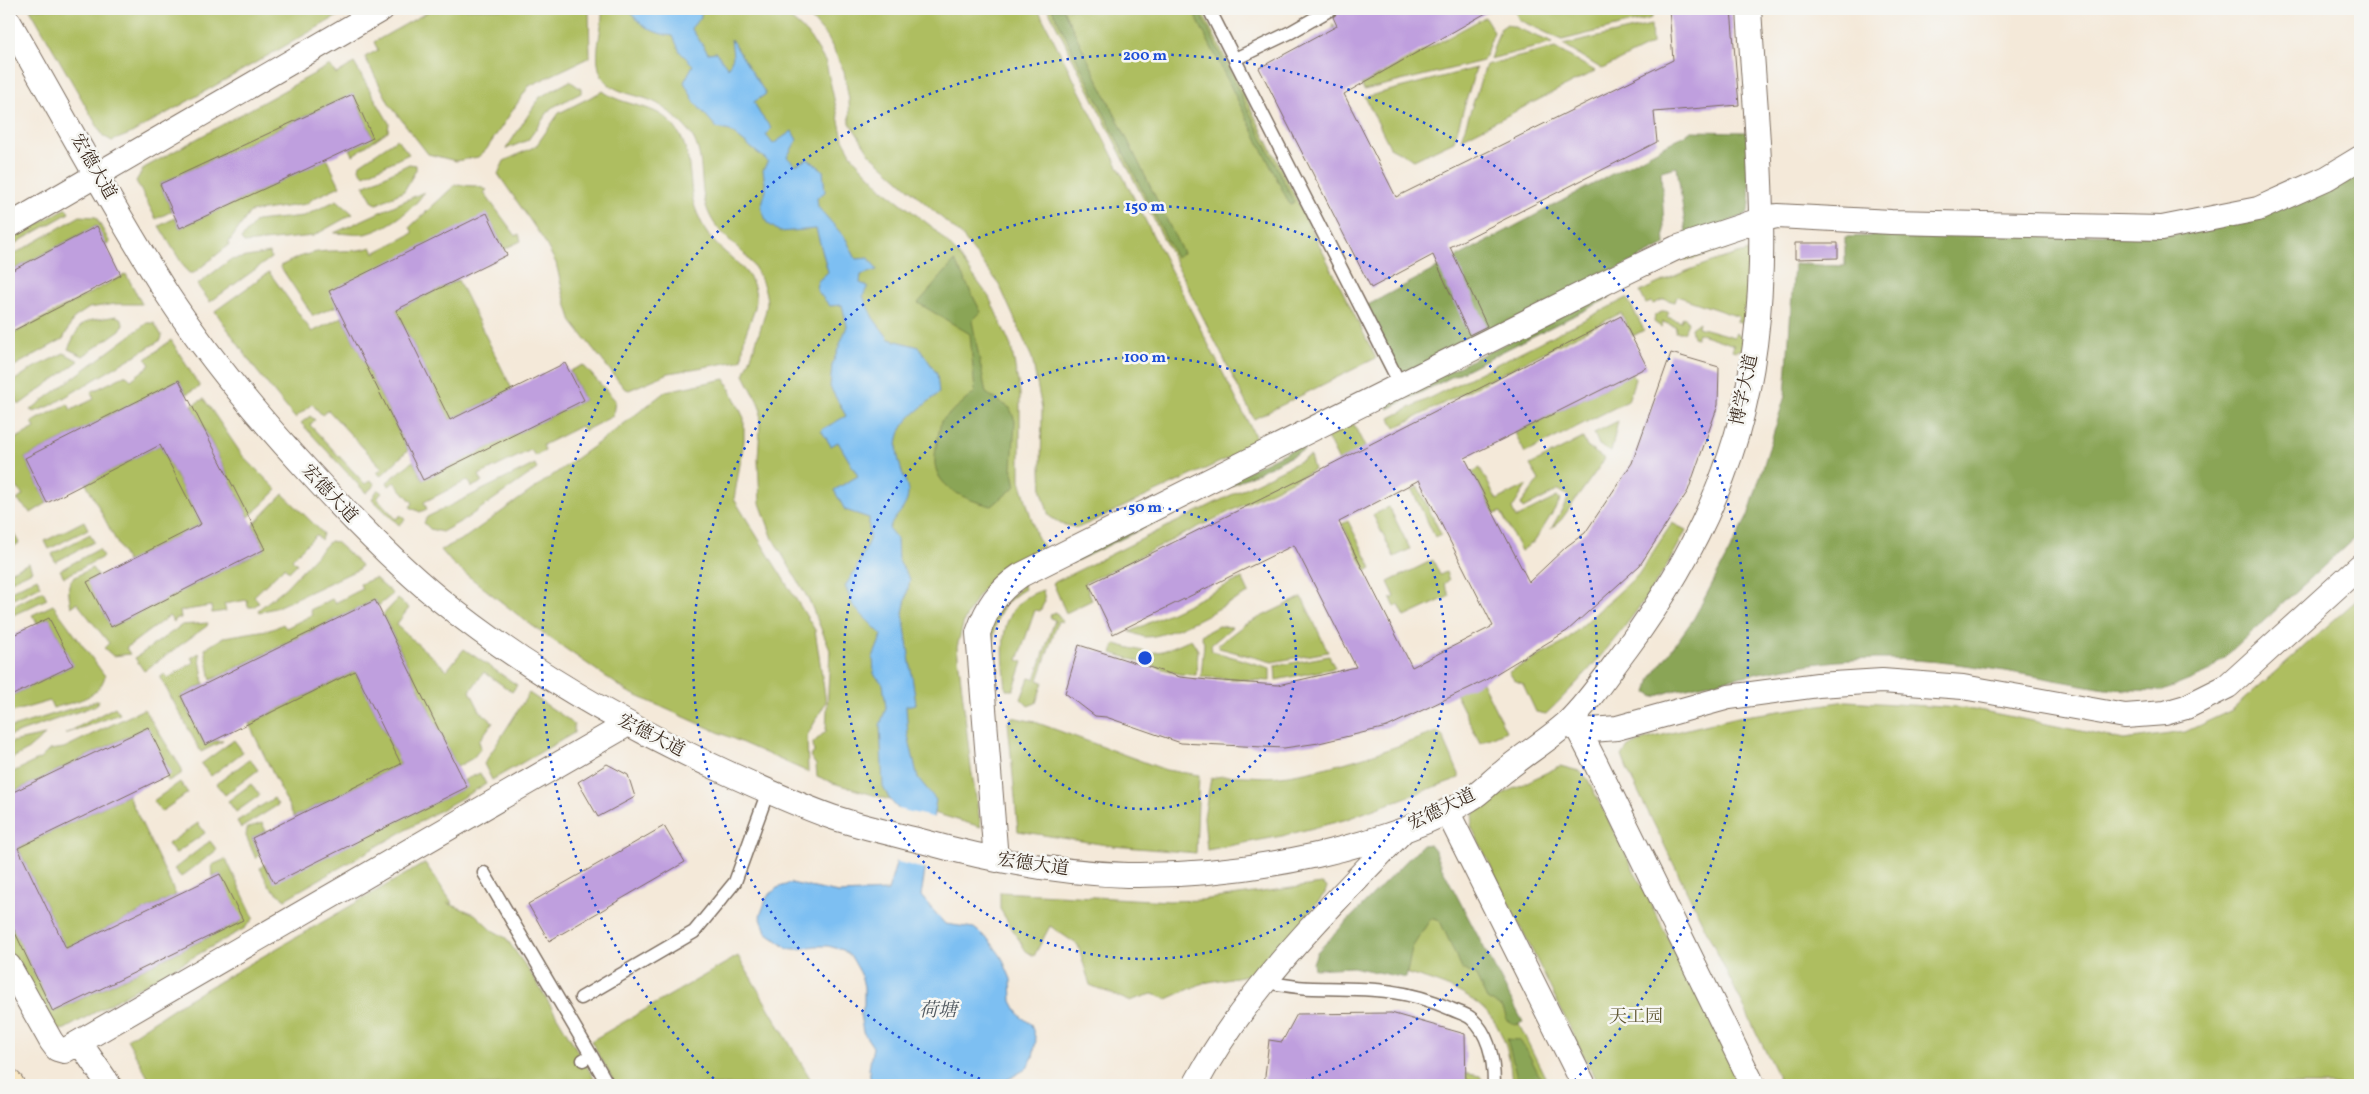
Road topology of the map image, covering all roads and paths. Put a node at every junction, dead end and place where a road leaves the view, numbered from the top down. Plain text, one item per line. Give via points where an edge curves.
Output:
1 (382, 9) edge
2 (1209, 9) edge
3 (1331, 9) edge
4 (1749, 9) edge
5 (9, 22) edge
6 (1235, 59) junction
7 (2360, 158) edge
8 (98, 175) junction
9 (1763, 219) junction
10 (9, 226) edge
11 (1401, 386) junction
12 (2360, 566) edge
13 (628, 724) junction
14 (1573, 727) junction
15 (768, 791) junction
16 (1447, 811) junction
17 (1406, 828) junction
18 (996, 860) junction
19 (484, 873) dead end
20 (9, 966) edge
21 (1264, 982) junction
22 (582, 998) dead end
23 (80, 1043) junction
24 (109, 1085) edge
25 (608, 1085) edge
26 (1194, 1085) edge
27 (1494, 1085) edge
28 (1584, 1085) edge
29 (1753, 1085) edge

1 - 8 street
2 - 6 lane
3 - 6 lane
4 - 9 street, 博学大道
5 - 8 street, 宏德大道
6 - 11 lane
7 - 9 street via 2327,178 2258,209 2162,228 1882,222 1777,216
8 - 10 street
8 - 13 street, 宏德大道 via 167,293 210,352 280,441 348,514 442,601 547,676
9 - 11 street via 1676,248
9 - 14 street, 博学大道 via 1752,368 1732,451 1690,550 1645,623
11 - 18 street via 1021,575 996,595 978,633
12 - 14 street via 2228,686 2208,697 2165,712 2125,716 1963,687 1882,681 1818,685 1729,697 1617,728
13 - 15 street, 宏德大道
13 - 23 street
14 - 16 street, 宏德大道 via 1472,798
14 - 29 street
15 - 18 street, 宏德大道 via 843,820
15 - 22 lane via 734,882 694,932
16 - 17 street, 宏德大道
16 - 28 street
17 - 18 street, 宏德大道 via 1347,848 1223,872 1125,875
17 - 21 street
19 - 25 lane via 587,1058
20 - 23 street via 57,1049 64,1051
21 - 26 street
21 - 27 lane via 1312,988 1355,987 1397,991 1455,1010 1472,1018 1488,1041
23 - 24 street

